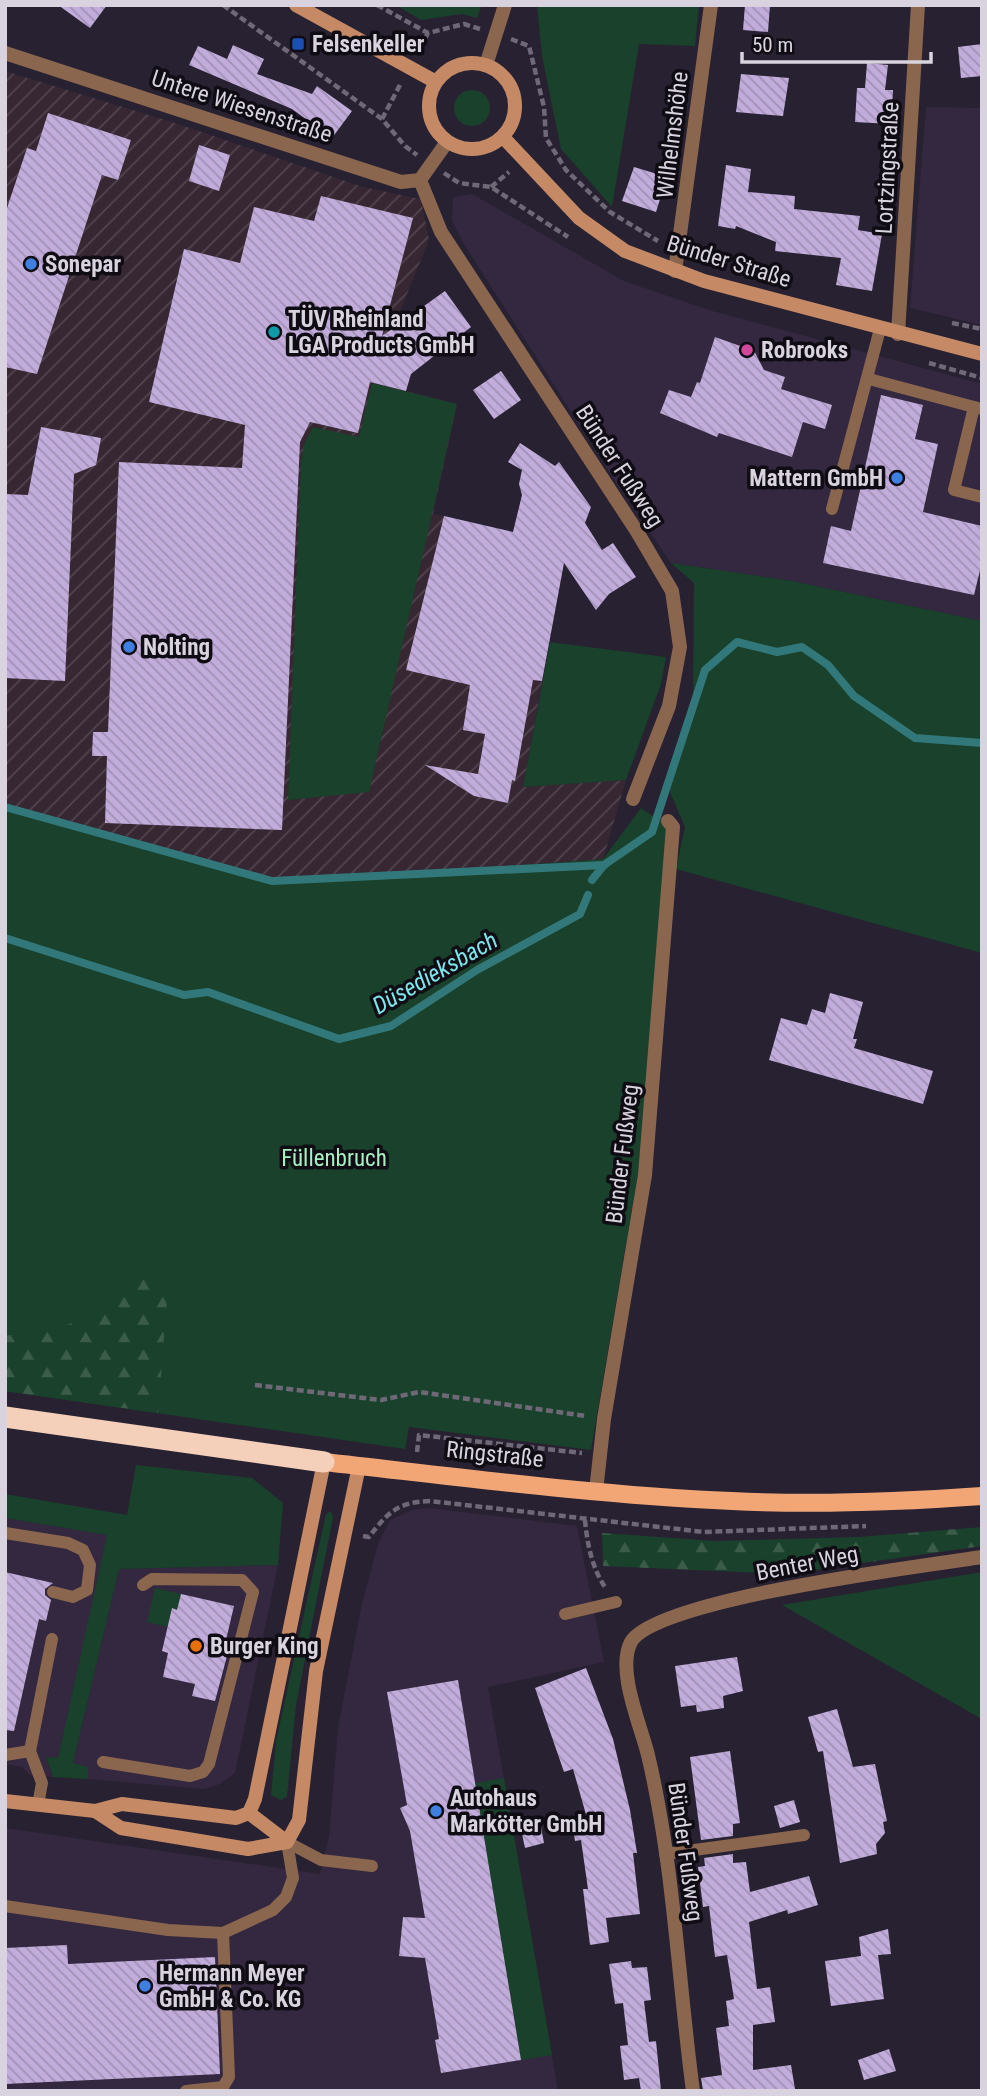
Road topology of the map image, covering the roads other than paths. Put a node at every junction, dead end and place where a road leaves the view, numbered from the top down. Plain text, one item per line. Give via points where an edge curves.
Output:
1 (296, 5) edge
2 (505, 5) edge
3 (711, 5) edge
4 (918, 5) edge
5 (5, 53) edge
6 (486, 65) junction
7 (436, 82) junction
8 (503, 136) junction
9 (447, 142) junction
10 (421, 180) junction
11 (675, 271) junction
12 (880, 329) junction
13 (898, 334) junction
14 (982, 354) edge
15 (869, 379) junction
16 (978, 408) edge
17 (982, 497) edge
18 (832, 509) dead end
19 (633, 799) dead end
20 (668, 821) dead end
21 (5, 1417) edge
22 (324, 1462) junction
23 (359, 1466) junction
24 (596, 1491) junction
25 (982, 1496) edge
26 (5, 1533) edge
27 (982, 1557) edge
28 (143, 1585) dead end
29 (53, 1592) dead end
30 (616, 1602) road end
31 (565, 1614) dead end
32 (644, 1628) joint
33 (52, 1639) dead end
34 (30, 1751) junction
35 (5, 1755) edge
36 (103, 1762) dead end
37 (5, 1801) edge
38 (38, 1805) junction
39 (94, 1811) junction
40 (249, 1813) junction
41 (804, 1835) dead end
42 (287, 1842) junction
43 (665, 1854) junction
44 (372, 1866) dead end
45 (5, 1906) edge
46 (223, 1933) junction
47 (186, 2091) edge
48 (693, 2091) edge

1 - 7 street
2 - 6 street
3 - 11 street, Wilhelmshöhe
4 - 13 street, Lortzingstraße
5 - 10 street, Untere Wiesenstraße via 401,182
6 - 7 street via 467,63 450,69
6 - 8 street via 512,88 513,122
7 - 9 street via 430,114
8 - 9 street via 476,149
8 - 11 street, Bünder Straße via 579,218 625,251
9 - 10 street
10 - 19 street, Bünder Fußweg via 441,232 672,591 680,647 669,706
11 - 12 street, Bünder Straße
12 - 13 street, Bünder Straße
12 - 15 lane
13 - 14 street, Bünder Straße
15 - 16 lane
15 - 18 lane
16 - 17 lane via 954,489
20 - 24 street, Bünder Fußweg via 673,827 645,1174
21 - 22 highway, Ringstraße
22 - 23 main road, Ringstraße
22 - 40 street via 256,1799
23 - 24 main road, Ringstraße
23 - 42 street via 316,1671 299,1820
24 - 25 main road, Ringstraße via 806,1503
26 - 29 lane via 83,1549 90,1565 87,1590 73,1597
27 - 32 street, Benter Weg via 751,1596 691,1609
28 - 36 lane via 152,1580 242,1580 253,1592 213,1751 203,1772 190,1776
30 - 31 lane
32 - 43 street, Bünder Fußweg via 631,1643 626,1665
33 - 34 lane
34 - 35 lane
34 - 38 lane via 41,1783
37 - 38 street
38 - 39 street
39 - 40 street via 122,1804 236,1818
39 - 42 street via 121,1828 248,1849
40 - 42 street
41 - 43 lane
42 - 44 lane via 321,1860
42 - 46 lane via 293,1878 286,1897 273,1910
43 - 48 street, Bünder Fußweg
45 - 46 lane via 168,1930
46 - 47 lane via 229,2077 223,2087

